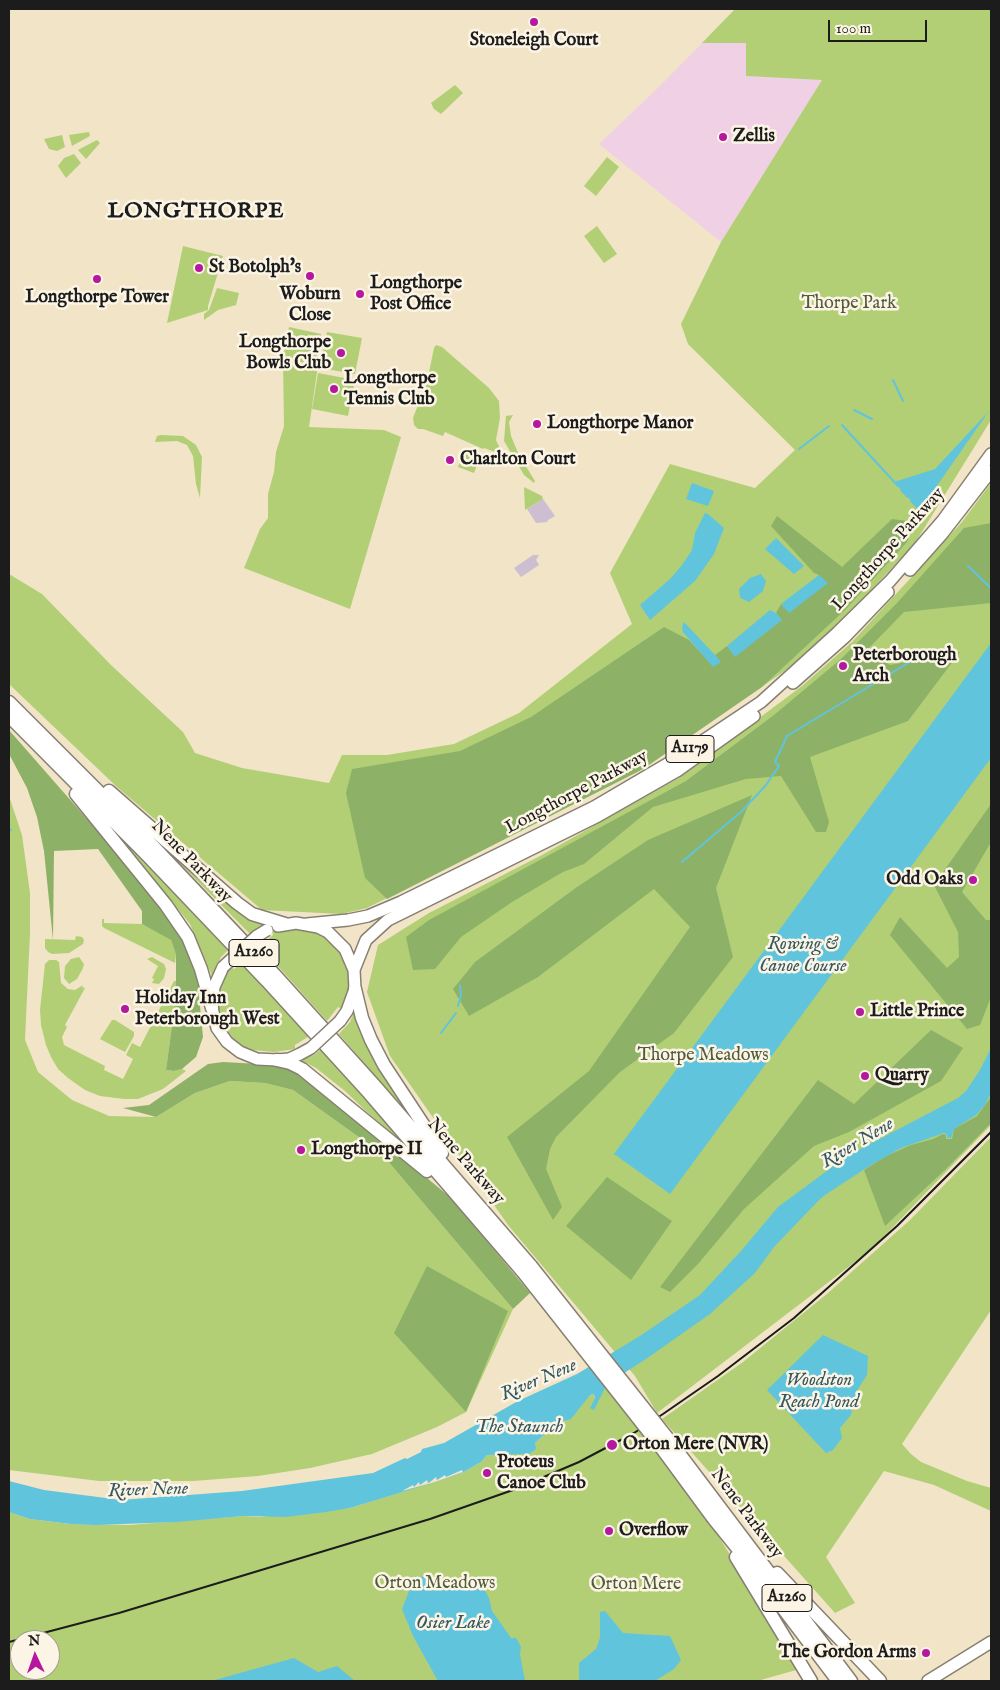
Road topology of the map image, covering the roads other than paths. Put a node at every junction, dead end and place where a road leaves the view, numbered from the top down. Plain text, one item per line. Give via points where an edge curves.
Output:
1 (991, 454) edge
2 (991, 471) edge
3 (9, 702) edge
4 (9, 716) edge
5 (25, 725) junction
6 (285, 924) junction
7 (306, 924) junction
8 (354, 970) junction
9 (355, 989) junction
10 (212, 1008) junction
11 (277, 1060) junction
12 (462, 1193) junction
13 (719, 1516) junction
14 (991, 1642) edge
15 (811, 1681) edge
16 (838, 1681) edge
17 (851, 1681) edge
18 (880, 1681) edge
19 (928, 1681) edge

1 - 7 main road, Longthorpe Parkway / A1179 via 943,520 890,581 761,702 674,760 594,807 410,897 368,916
2 - 8 main road, Longthorpe Parkway / A1179 via 942,534 898,583 845,637 766,708 677,771 598,816 388,920 366,940
3 - 5 highway, Nene Parkway / A1260
4 - 5 highway, Nene Parkway / A1260
5 - 6 highway via 252,914
5 - 10 highway via 188,937
5 - 12 highway, Nene Parkway / A1260 via 155,848 275,975 376,1087
6 - 7 main road
6 - 10 main road, bridge via 257,936 223,967 214,987
7 - 8 main road via 328,932 338,940 351,959
8 - 9 main road
9 - 11 main road, bridge via 350,1006 340,1021 311,1048
9 - 12 highway via 362,1018 384,1065
10 - 11 main road via 217,1028 233,1048 257,1059
11 - 12 highway via 302,1069
12 - 13 highway, Nene Parkway / A1260, bridge via 527,1269
13 - 15 highway
13 - 16 highway, Nene Parkway / A1260 via 738,1549
13 - 17 highway, Nene Parkway / A1260
13 - 18 highway
14 - 19 main road

